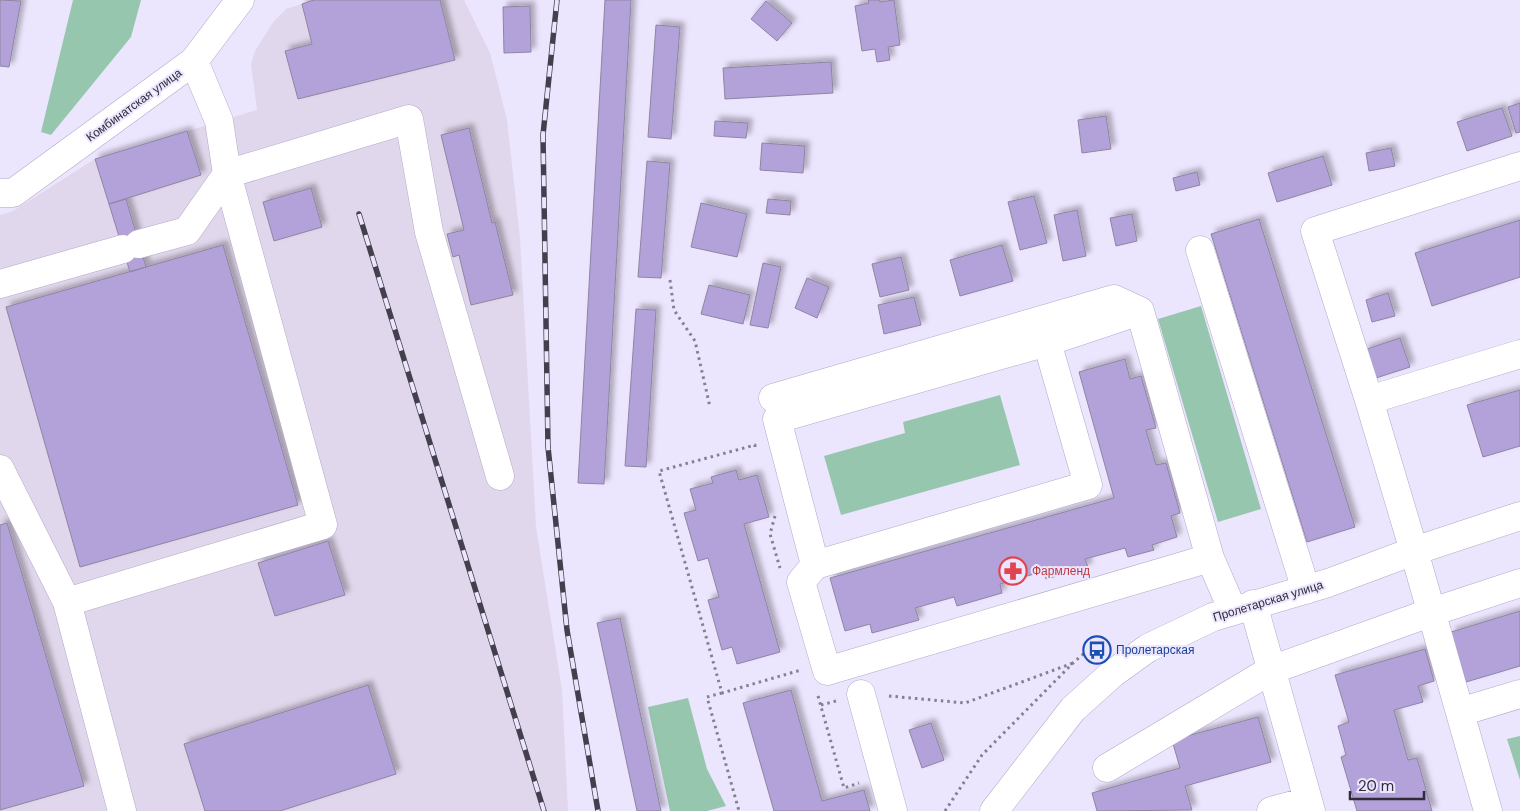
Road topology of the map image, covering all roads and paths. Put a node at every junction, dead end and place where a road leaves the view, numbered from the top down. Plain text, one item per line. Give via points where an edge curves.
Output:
1 (240, 0) edge
2 (194, 61) junction
3 (1520, 166) edge
4 (227, 174) junction
5 (6, 193) edge
6 (1200, 250) dead end
7 (670, 280) dead end
8 (0, 284) edge
9 (1140, 311) junction
10 (1048, 342) junction
11 (1520, 354) edge
12 (773, 398) dead end
13 (1369, 400) junction
14 (710, 408) dead end
15 (757, 454) dead end
16 (0, 469) edge
17 (500, 476) dead end
18 (775, 515) dead end
19 (1520, 516) edge
20 (1414, 551) junction
21 (1210, 558) junction
22 (815, 565) junction
23 (782, 572) dead end
24 (1520, 583) edge
25 (1306, 590) junction
26 (66, 602) junction
27 (1243, 608) junction
28 (1432, 612) junction
29 (1096, 643) dead end
30 (1073, 663) junction
31 (810, 668) dead end
32 (1271, 670) junction
33 (722, 693) junction
34 (861, 694) junction
35 (1520, 694) edge
36 (818, 696) dead end
37 (821, 705) junction
38 (1460, 712) junction
39 (1106, 768) dead end
40 (868, 781) dead end
41 (1309, 806) edge
42 (122, 811) edge
43 (739, 811) edge
44 (893, 811) edge
45 (944, 811) edge
46 (994, 811) edge
47 (1271, 811) edge
48 (1488, 811) edge

1 - 2 street, Комбинатская улица
2 - 4 street via 219,121
2 - 5 street, Комбинатская улица
3 - 13 street via 1315,232
4 - 8 street via 187,231
4 - 17 street via 409,119 429,232
4 - 26 street via 322,525
6 - 25 street
7 - 14 path via 674,310 695,341
9 - 10 street
9 - 12 street via 1114,299
9 - 21 street
10 - 22 street via 777,419
10 - 22 street via 1088,485
11 - 13 street
13 - 20 street
15 - 33 path via 755,445 659,471
16 - 26 street
18 - 23 path via 770,534
19 - 20 street, Пролетарская улица
20 - 25 street, Пролетарская улица
20 - 28 street
21 - 22 street via 827,671 801,582
21 - 27 street
24 - 28 street
25 - 27 street, Пролетарская улица
26 - 42 street
27 - 32 street
27 - 46 street, Пролетарская улица via 1213,617 1148,648 1112,674 1072,709
28 - 32 street
28 - 38 street
29 - 30 path
30 - 34 path via 966,703
30 - 45 path via 982,755
31 - 33 path
32 - 39 street
32 - 41 street
33 - 43 path via 707,697
34 - 37 path
34 - 44 street
35 - 38 street
36 - 37 path
37 - 40 path via 844,788
38 - 48 street
41 - 47 street

